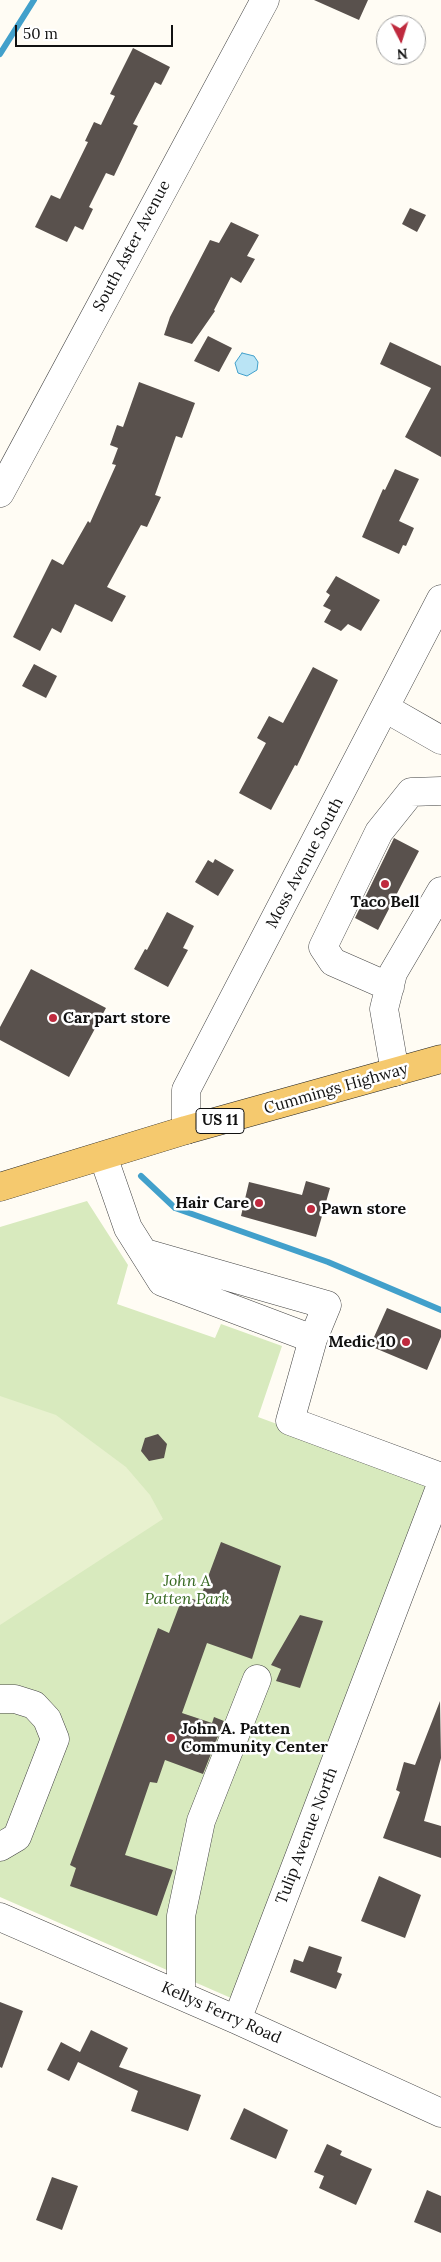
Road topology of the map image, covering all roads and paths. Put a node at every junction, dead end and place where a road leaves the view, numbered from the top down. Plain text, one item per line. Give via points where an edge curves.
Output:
1 (265, 0) edge
2 (0, 493) edge
3 (441, 599) edge
4 (385, 708) junction
5 (441, 740) edge
6 (441, 791) edge
7 (441, 891) edge
8 (390, 987) junction
9 (441, 1059) edge
10 (396, 1072) junction
11 (186, 1130) junction
12 (103, 1156) junction
13 (0, 1186) edge
14 (145, 1253) junction
15 (313, 1339) junction
16 (441, 1477) edge
17 (441, 1484) edge
18 (257, 1679) dead end
19 (0, 1699) edge
20 (0, 1847) edge
21 (0, 1917) edge
22 (181, 1995) junction
23 (237, 2020) junction
24 (441, 2113) edge

1 - 2 street, South Aster Avenue
3 - 4 street, Moss Avenue South
4 - 5 street
4 - 11 street, Moss Avenue South via 186,1090
6 - 8 street via 411,792 379,832 323,947 333,962
7 - 8 street via 393,973
8 - 10 street via 384,1009
9 - 10 main road, Cummings Highway / US 11
10 - 11 main road, Cummings Highway / US 11
11 - 12 main road, Cummings Highway / US 11
12 - 13 main road, Cummings Highway / US 11
12 - 14 street via 128,1228
14 - 15 street via 162,1282
14 - 15 street via 327,1305
15 - 16 street via 290,1421
17 - 23 street, Tulip Avenue North
18 - 22 street via 201,1821 181,1916
19 - 20 street via 15,1699 34,1705 47,1719 54,1739 17,1838
21 - 22 street, Kellys Ferry Road
22 - 23 street, Kellys Ferry Road
23 - 24 street, Kellys Ferry Road

